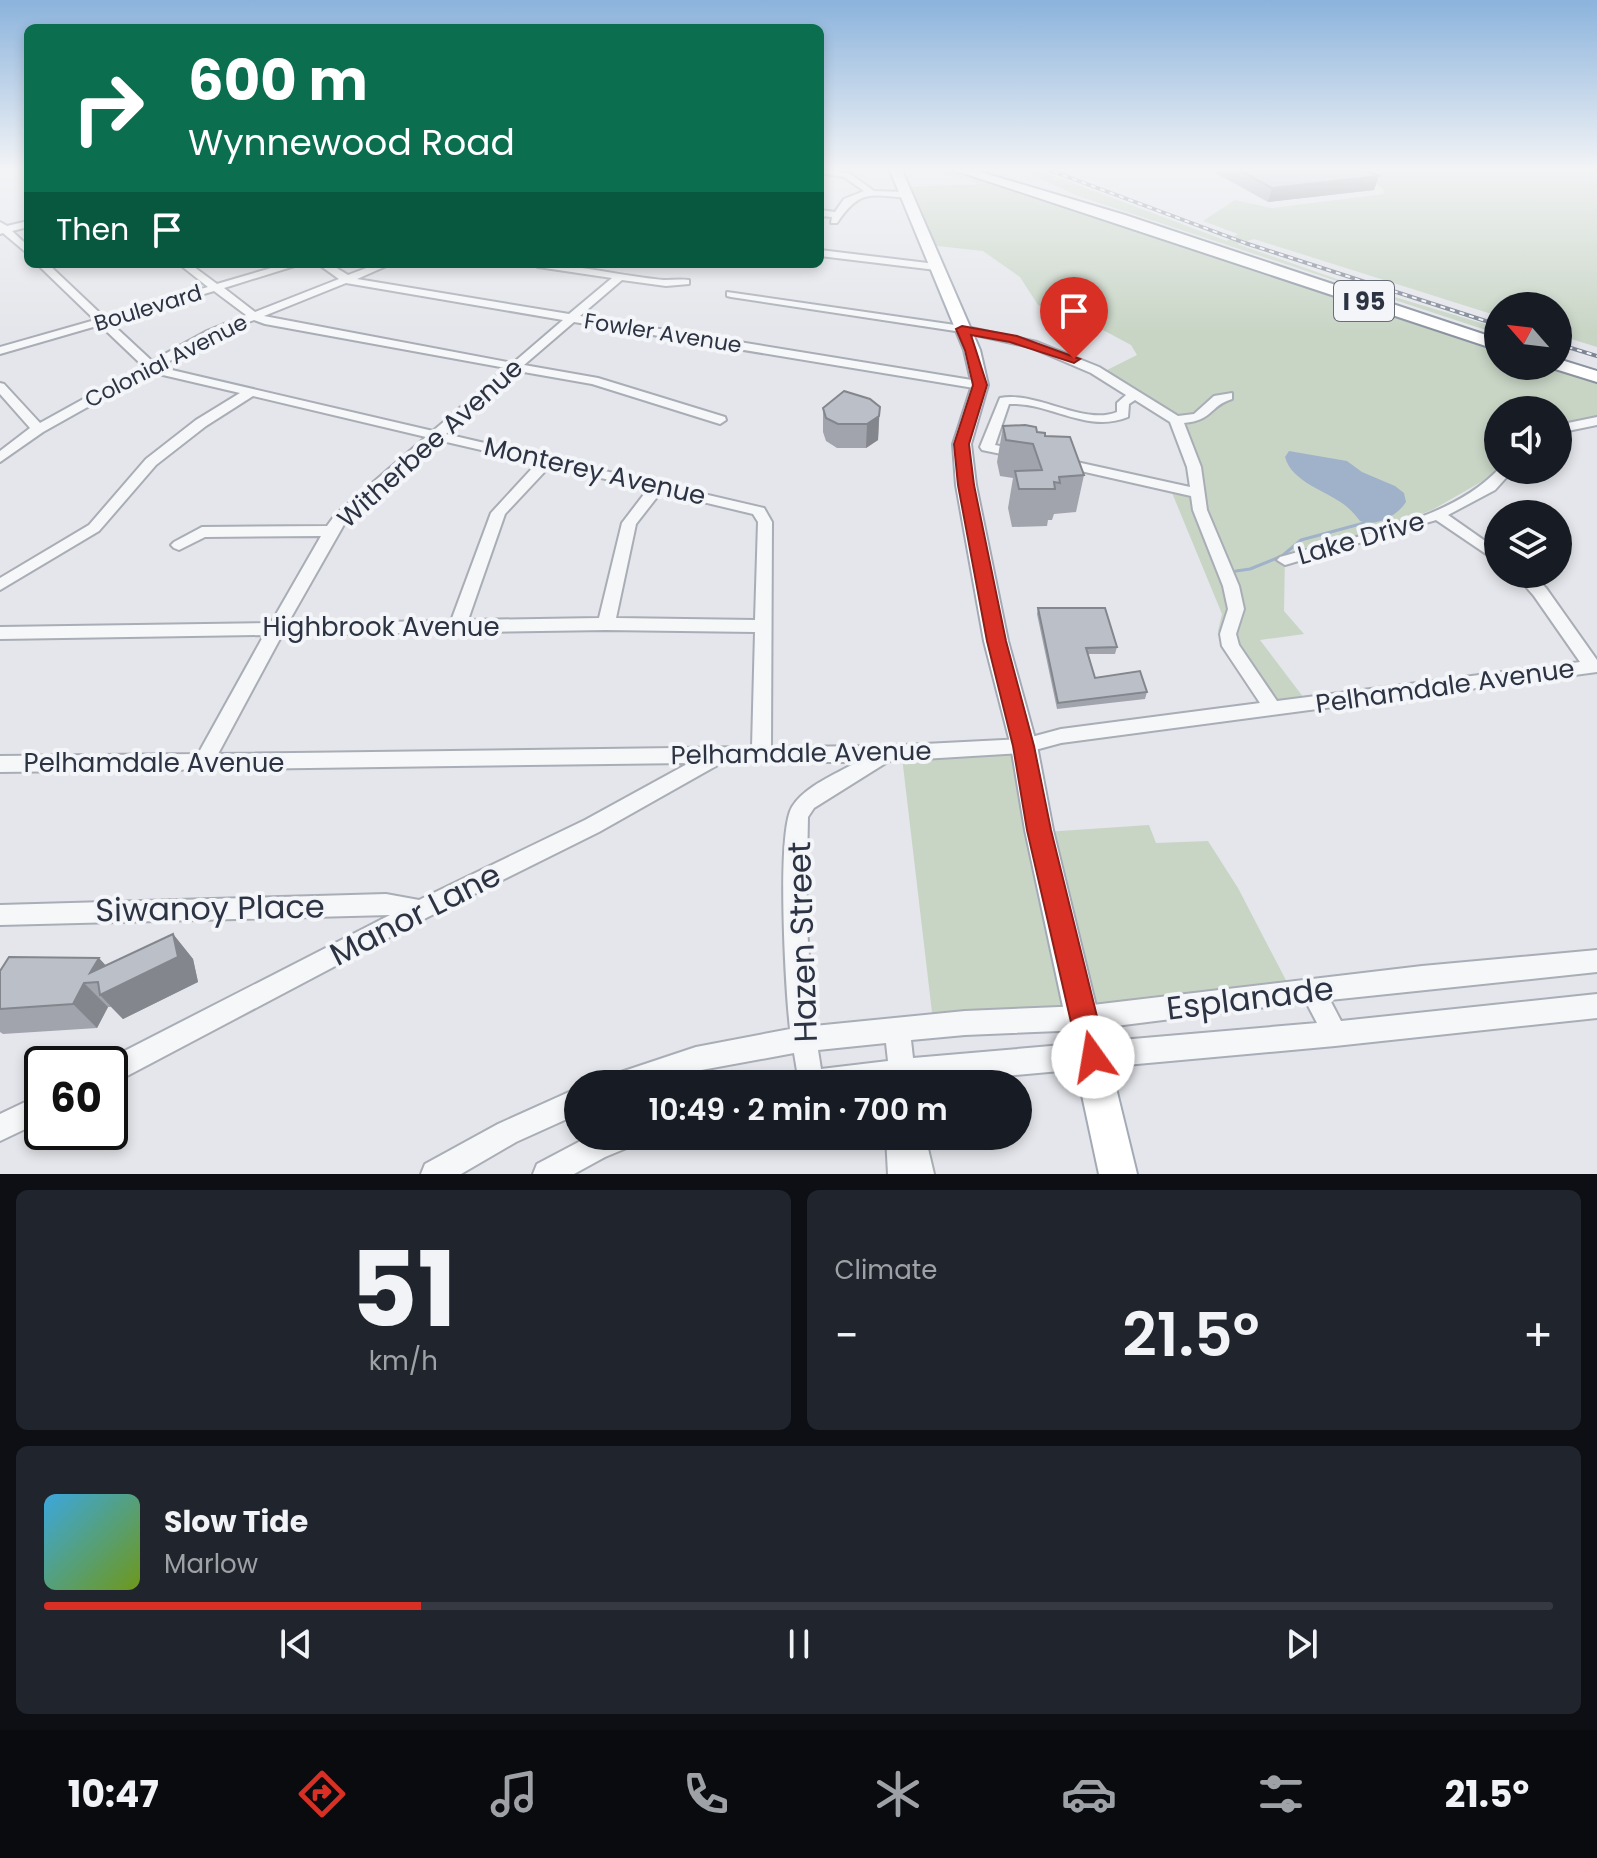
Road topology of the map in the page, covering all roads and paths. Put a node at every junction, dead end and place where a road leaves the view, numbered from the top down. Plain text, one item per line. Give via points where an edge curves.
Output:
1 (918, 223) edge
2 (1134, 223) edge
3 (1148, 223) edge
4 (1150, 223) edge
5 (24, 225) edge
6 (1162, 227) junction
7 (2, 228) edge
8 (1197, 242) junction
9 (24, 247) edge
10 (824, 253) edge
11 (1235, 255) junction
12 (936, 267) junction
13 (46, 268) edge
14 (189, 268) edge
15 (283, 268) edge
16 (330, 268) edge
17 (375, 268) edge
18 (565, 268) edge
19 (620, 276) junction
20 (347, 278) junction
21 (685, 282) dead end
22 (216, 288) junction
23 (731, 294) dead end
24 (253, 315) junction
25 (573, 318) junction
26 (103, 321) junction
27 (962, 329) junction
28 (1484, 334) edge
29 (1484, 340) edge
30 (0, 351) edge
31 (1572, 362) edge
32 (148, 367) junction
33 (514, 368) junction
34 (1572, 369) edge
35 (1597, 370) edge
36 (1597, 377) edge
37 (980, 385) junction
38 (0, 387) edge
39 (252, 391) junction
40 (1134, 395) junction
41 (1228, 396) dead end
42 (720, 420) dead end
43 (1176, 420) junction
44 (1597, 421) edge
45 (1572, 426) edge
46 (38, 429) junction
47 (436, 434) junction
48 (1033, 457) edge
49 (0, 458) edge
50 (548, 460) junction
51 (1048, 460) edge
52 (1492, 484) edge
53 (658, 486) junction
54 (1198, 493) junction
55 (1438, 515) junction
56 (331, 531) junction
57 (179, 545) dead end
58 (1484, 547) edge
59 (1285, 560) dead end
60 (0, 585) edge
61 (1536, 588) edge
62 (606, 624) junction
63 (762, 626) junction
64 (457, 627) junction
65 (278, 628) junction
66 (0, 633) edge
67 (1594, 666) edge
68 (1273, 709) junction
69 (1024, 746) junction
70 (885, 754) junction
71 (719, 755) junction
72 (761, 755) junction
73 (203, 763) junction
74 (0, 764) edge
75 (420, 910) junction
76 (0, 915) edge
77 (1597, 961) edge
78 (1312, 990) junction
79 (1597, 1006) edge
80 (1084, 1018) junction
81 (897, 1029) junction
82 (1335, 1034) junction
83 (803, 1039) junction
84 (1093, 1057) junction
85 (128, 1063) edge
86 (663, 1070) edge
87 (804, 1070) edge
88 (900, 1070) edge
89 (984, 1070) edge
90 (564, 1107) edge
91 (24, 1116) edge
92 (0, 1128) edge
93 (591, 1150) edge
94 (900, 1150) edge
95 (915, 1150) edge
96 (435, 1174) edge
97 (547, 1174) edge
98 (902, 1174) edge
99 (920, 1174) edge
100 (1118, 1174) edge

1 - 12 main road
2 - 8 highway, I 95
3 - 6 highway, I 95
4 - 6 highway
5 - 7 street
6 - 8 highway, I 95
7 - 9 street
8 - 11 highway, I 95
10 - 12 street
11 - 28 highway, I 95
11 - 29 highway, I 95
12 - 27 main road
13 - 26 street
14 - 22 street
15 - 22 street, Boulevard
16 - 20 street
17 - 20 street, Colonial Avenue
18 - 19 street
19 - 21 street
19 - 25 street, Witherbee Avenue
20 - 24 street, Colonial Avenue
20 - 25 street, Fowler Avenue
22 - 24 street
22 - 26 street, Boulevard
23 - 27 street
24 - 32 street, Colonial Avenue
24 - 33 street
25 - 33 street, Witherbee Avenue
25 - 37 street, Fowler Avenue
26 - 30 street, Boulevard
26 - 32 street
27 - 37 main road
27 - 40 street via 1054,351
31 - 35 highway
32 - 39 street, Monterey Avenue
32 - 46 street, Colonial Avenue
33 - 42 street via 620,387
33 - 47 street, Witherbee Avenue
34 - 36 highway
37 - 69 main road via 962,444 966,485 999,655
38 - 46 street
39 - 47 street, Monterey Avenue
39 - 60 street via 151,462 94,528
40 - 43 street
40 - 48 street via 1123,403 1123,414 1108,420 1024,400 1004,401 987,447
41 - 43 street via 1203,415
43 - 54 street
44 - 45 street
46 - 49 street, Colonial Avenue
47 - 50 street, Monterey Avenue
47 - 56 street, Witherbee Avenue
50 - 53 street, Monterey Avenue
50 - 64 street via 498,513
51 - 54 street
52 - 55 street, Lake Drive
53 - 62 street via 629,523
53 - 63 street, Monterey Avenue via 759,511 765,522
54 - 68 street via 1236,609 1228,634 1231,646
55 - 58 street
55 - 59 street, Lake Drive
56 - 57 street via 202,532
56 - 65 street, Witherbee Avenue
61 - 67 street
62 - 63 street, Highbrook Avenue
62 - 64 street, Highbrook Avenue
63 - 72 street, Monterey Avenue
64 - 65 street, Highbrook Avenue
65 - 66 street, Highbrook Avenue
65 - 73 street, Witherbee Avenue
67 - 68 street, Pelhamdale Avenue
68 - 69 street, Pelhamdale Avenue via 1061,736
69 - 70 street, Pelhamdale Avenue
69 - 80 main road
70 - 72 street, Pelhamdale Avenue
70 - 83 street, Hazen Street via 807,802 798,815 796,931
71 - 72 street, Pelhamdale Avenue
71 - 73 street, Pelhamdale Avenue
71 - 75 street, Manor Lane via 592,826
73 - 74 street, Pelhamdale Avenue
75 - 76 street, Siwanoy Place via 386,904
75 - 85 street, Manor Lane
77 - 78 street, Esplanade
78 - 80 street, Esplanade
78 - 82 street
79 - 82 street, Esplanade
80 - 81 street, Esplanade
80 - 84 main road
81 - 83 street, Esplanade
81 - 88 street
82 - 84 street, Esplanade
83 - 86 street, Esplanade
83 - 87 street, Hazen Street
84 - 89 street, Esplanade
84 - 100 main road
90 - 96 street
91 - 92 street
93 - 97 street
94 - 98 street
95 - 99 street

